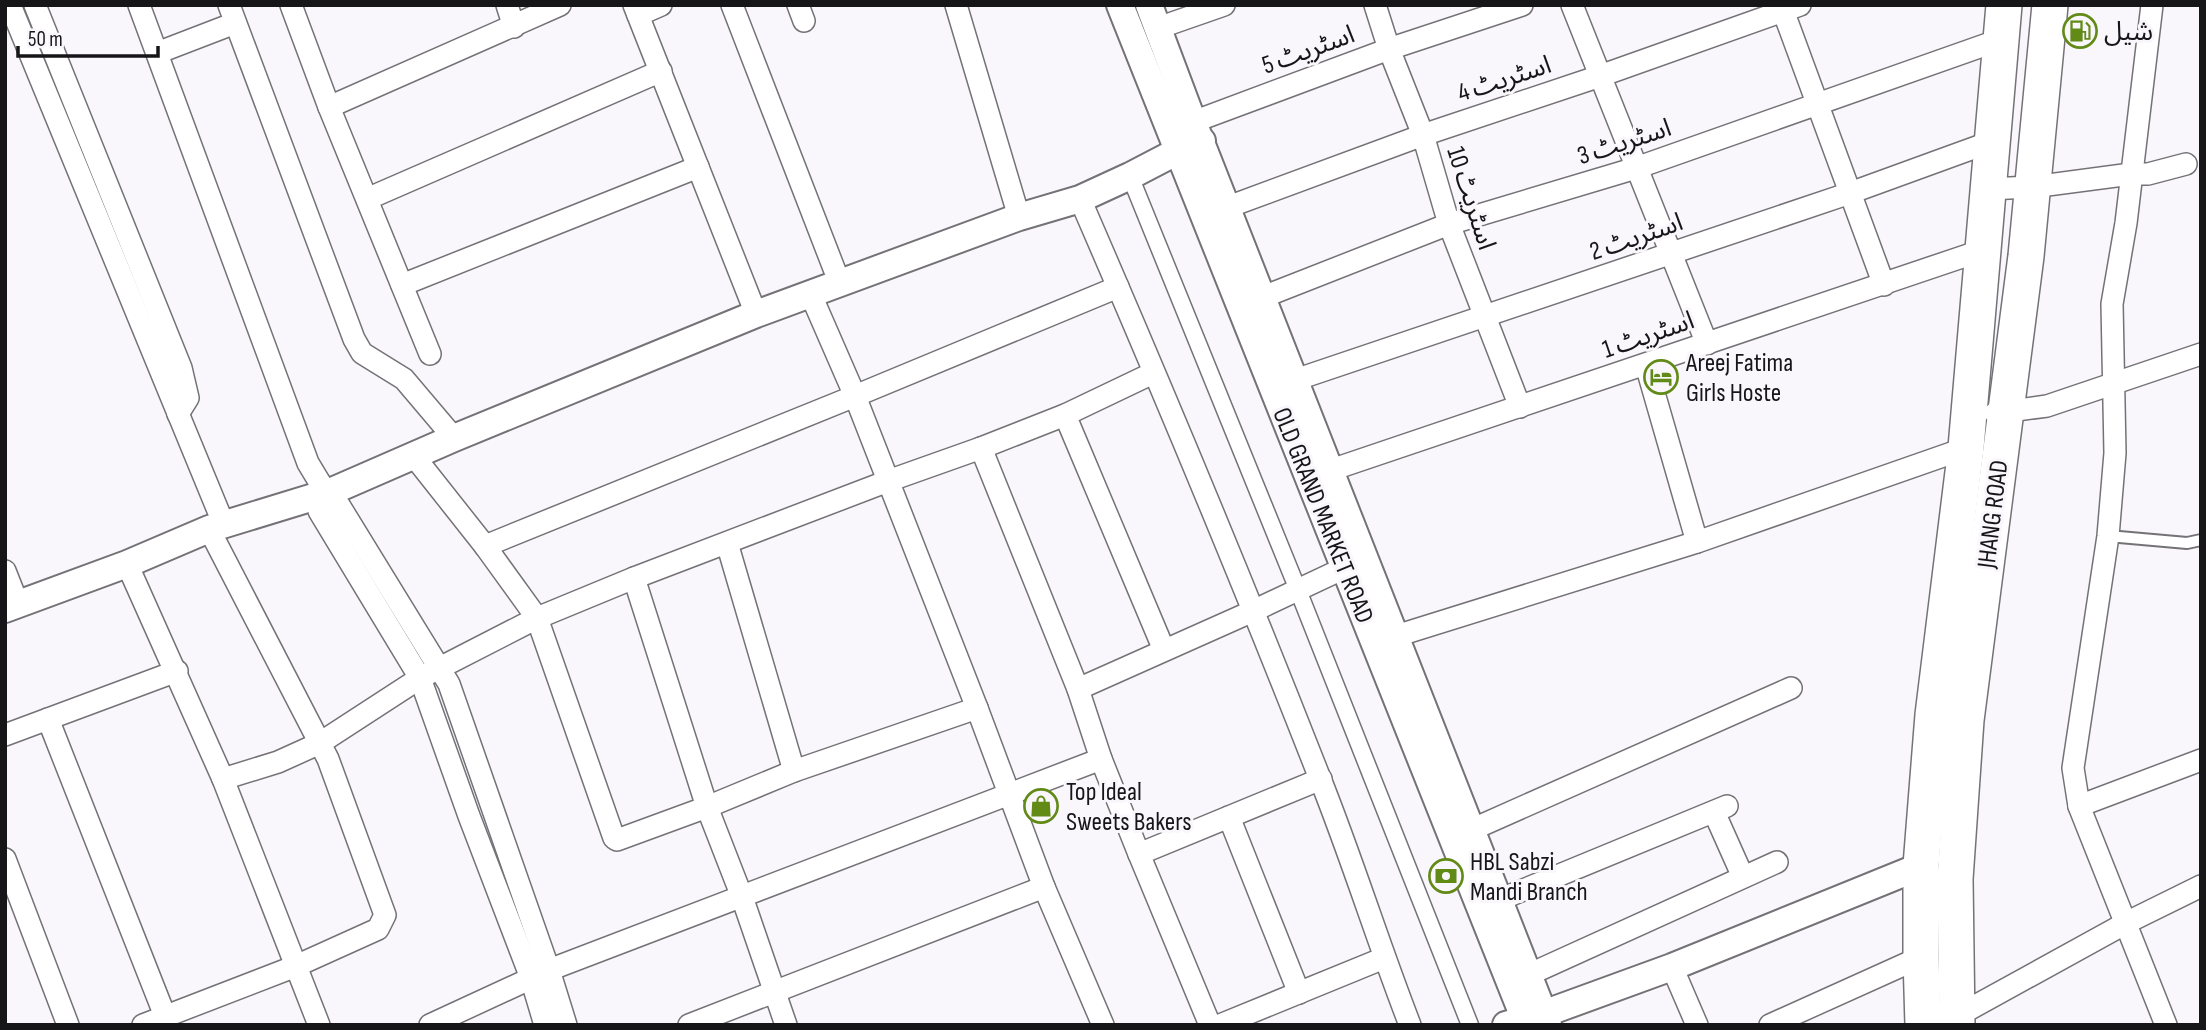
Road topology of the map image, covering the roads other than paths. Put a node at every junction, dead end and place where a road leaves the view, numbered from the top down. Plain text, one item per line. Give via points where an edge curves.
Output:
1 (10, 5) edge
2 (34, 5) edge
3 (139, 5) edge
4 (508, 5) edge
5 (560, 5) edge
6 (662, 5) edge
7 (732, 5) edge
8 (956, 5) edge
9 (1120, 5) edge
10 (1224, 5) edge
11 (1375, 5) edge
12 (1522, 5) edge
13 (1572, 5) edge
14 (2050, 5) edge
15 (2152, 5) edge
16 (293, 6) edge
17 (1788, 7) edge
18 (636, 10) edge
19 (232, 14) edge
20 (1154, 17) edge
21 (2003, 22) edge
22 (514, 27) junction
23 (1389, 49) junction
24 (54, 53) junction
25 (157, 53) junction
26 (31, 62) junction
27 (661, 71) junction
28 (1600, 76) junction
29 (1818, 105) junction
30 (330, 107) junction
31 (1423, 135) junction
32 (1191, 138) junction
33 (1993, 141) junction
34 (2186, 164) dead end
35 (698, 167) junction
36 (1636, 168) junction
37 (2132, 174) junction
38 (1130, 176) junction
39 (2032, 187) junction
40 (1987, 189) junction
41 (1850, 193) junction
42 (367, 199) junction
43 (1080, 199) junction
44 (1228, 207) junction
45 (1019, 217) junction
46 (1449, 224) junction
47 (1983, 250) junction
48 (1671, 254) junction
49 (840, 284) junction
50 (402, 285) junction
51 (1884, 285) junction
52 (1118, 287) junction
53 (811, 295) junction
54 (1263, 297) junction
55 (756, 314) junction
56 (1483, 317) junction
57 (1707, 344) junction
58 (430, 354) dead end
59 (2201, 354) edge
60 (1646, 365) junction
61 (1153, 373) junction
62 (1296, 380) junction
63 (2112, 384) junction
64 (855, 396) junction
65 (1520, 407) junction
66 (2005, 412) junction
67 (178, 414) junction
68 (1969, 414) junction
69 (1065, 415) junction
70 (454, 438) junction
71 (981, 448) junction
72 (1966, 448) junction
73 (413, 455) junction
74 (1331, 470) junction
75 (888, 481) junction
76 (323, 491) junction
77 (216, 527) junction
78 (2108, 536) junction
79 (2201, 540) edge
80 (1697, 542) junction
81 (727, 543) junction
82 (485, 546) junction
83 (1355, 563) junction
84 (127, 564) junction
85 (5, 571) edge
86 (634, 578) junction
87 (1298, 590) junction
88 (12, 607) edge
89 (1253, 611) junction
90 (537, 618) junction
91 (1396, 636) junction
92 (1164, 650) junction
93 (177, 671) junction
94 (429, 673) junction
95 (1791, 688) dead end
96 (1078, 689) junction
97 (977, 708) junction
98 (48, 719) junction
99 (5, 735) edge
100 (320, 743) junction
101 (1101, 759) junction
102 (2201, 760) edge
103 (794, 771) junction
104 (223, 779) junction
105 (1321, 779) junction
106 (1009, 793) junction
107 (2079, 806) junction
108 (707, 807) junction
109 (1229, 817) junction
110 (1471, 830) junction
111 (1139, 854) junction
112 (5, 859) edge
113 (1777, 862) dead end
114 (1921, 866) junction
115 (1744, 877) junction
116 (2201, 886) edge
117 (1044, 887) junction
118 (742, 897) junction
119 (1499, 900) junction
120 (2126, 923) junction
121 (1921, 957) junction
122 (1384, 958) junction
123 (296, 966) junction
124 (1672, 967) junction
125 (540, 974) junction
126 (1528, 975) junction
127 (775, 993) junction
128 (1299, 993) junction
129 (165, 1016) junction
130 (1957, 1020) edge
131 (1530, 1021) edge
132 (68, 1025) edge
133 (143, 1025) edge
134 (319, 1025) edge
135 (430, 1025) edge
136 (545, 1025) edge
137 (566, 1025) edge
138 (689, 1025) edge
139 (786, 1025) edge
140 (1102, 1025) edge
141 (1210, 1025) edge
142 (1220, 1025) edge
143 (1410, 1025) edge
144 (1470, 1025) edge
145 (1697, 1025) edge
146 (1770, 1025) edge
147 (1923, 1025) edge
148 (2166, 1025) edge

1 - 26 street
2 - 24 street
3 - 25 street
4 - 22 street
5 - 22 street
6 - 18 street
7 - 49 street
8 - 45 street
9 - 32 street, OLD GRAND MARKET ROAD
10 - 20 street
11 - 23 street, اسٹریٹ 10
12 - 23 street, اسٹریٹ 5
13 - 28 street
14 - 39 highway, JHANG ROAD
15 - 37 street
16 - 30 street
17 - 28 street, اسٹریٹ 4
17 - 29 street
18 - 27 street
19 - 25 street
19 - 70 street via 358,346 404,379
20 - 32 street, OLD GRAND MARKET ROAD
21 - 29 street, اسٹریٹ 3
21 - 33 highway, JHANG ROAD
22 - 30 street
23 - 31 street, اسٹریٹ 10
23 - 32 street, اسٹریٹ 5
24 - 26 street
24 - 67 street via 181,368 188,398
25 - 76 street
26 - 67 street
27 - 35 street
27 - 42 street
28 - 31 street, اسٹریٹ 4
28 - 36 street
29 - 36 street, اسٹریٹ 3
29 - 41 street
30 - 42 street
31 - 44 street, اسٹریٹ 4
31 - 46 street, اسٹریٹ 10
32 - 38 street
32 - 44 street, OLD GRAND MARKET ROAD
32 - 83 street, OLD GRAND MARKET ROAD
33 - 40 highway, JHANG ROAD
33 - 41 street, اسٹریٹ 2
34 - 37 street
35 - 50 street
35 - 55 street
36 - 46 street, اسٹریٹ 3
36 - 48 street
37 - 39 street
37 - 63 street via 2112,304
38 - 43 street
38 - 87 street
39 - 40 street
39 - 66 highway, JHANG ROAD
40 - 47 highway, JHANG ROAD
41 - 48 street, اسٹریٹ 2
41 - 51 street
42 - 50 street
43 - 45 street
43 - 52 street
44 - 54 street, OLD GRAND MARKET ROAD
45 - 49 street
46 - 54 street, اسٹریٹ 3
46 - 56 street, اسٹریٹ 10
47 - 51 street, اسٹریٹ 1
47 - 68 highway, JHANG ROAD
48 - 56 street, اسٹریٹ 2
48 - 57 street
49 - 53 street
50 - 58 street
51 - 57 street, اسٹریٹ 1
52 - 61 street
52 - 64 street
53 - 55 street
53 - 64 street
54 - 62 street, OLD GRAND MARKET ROAD
55 - 70 street
56 - 62 street, اسٹریٹ 2
56 - 65 street, اسٹریٹ 10
57 - 60 street, اسٹریٹ 1
59 - 63 street
60 - 65 street, اسٹریٹ 1
60 - 80 street
61 - 69 street
61 - 89 street
62 - 74 street, OLD GRAND MARKET ROAD
63 - 66 street via 2047,405
63 - 78 street via 2115,453
64 - 75 street
64 - 82 street
65 - 74 street, اسٹریٹ 1
66 - 68 street
66 - 130 highway, JHANG ROAD via 1966,720 1955,879
67 - 77 street
68 - 72 highway, JHANG ROAD
69 - 71 street
69 - 92 street
70 - 73 street
71 - 75 street
71 - 96 street
72 - 80 street
72 - 114 highway, JHANG ROAD via 1933,715
73 - 76 street
73 - 82 street
74 - 83 street, OLD GRAND MARKET ROAD
75 - 81 street
75 - 97 street
76 - 77 street
76 - 94 street via 319,511
77 - 84 street
77 - 100 street
78 - 79 lane via 2187,543
78 - 107 street via 2073,768
80 - 91 street
81 - 86 street
81 - 103 street
82 - 90 street
83 - 87 street
83 - 91 street, OLD GRAND MARKET ROAD
83 - 131 street, OLD GRAND MARKET ROAD
84 - 88 street
84 - 93 street
85 - 88 street
86 - 90 street
86 - 108 street
87 - 89 street
87 - 144 street
89 - 92 street
89 - 105 street
90 - 94 street
90 - 108 street via 614,838 622,840
91 - 110 street, OLD GRAND MARKET ROAD
92 - 96 street
93 - 98 street
93 - 104 street
94 - 100 street
94 - 125 street via 449,684 458,708
95 - 110 street
96 - 101 street
97 - 103 street
97 - 106 street
98 - 99 street
98 - 129 street
100 - 104 street
100 - 123 street via 385,915 378,929
101 - 106 street
101 - 111 street
102 - 107 street
103 - 108 street
104 - 123 street
105 - 109 street
105 - 122 street
106 - 117 street
106 - 118 street
107 - 120 street
108 - 118 street
109 - 111 street
109 - 128 street
110 - 119 street, OLD GRAND MARKET ROAD
111 - 141 street
112 - 132 street
113 - 115 street
114 - 121 highway, JHANG ROAD
114 - 124 street
115 - 119 street via 1720,809
115 - 126 street
116 - 120 street
117 - 127 street
117 - 140 street
118 - 125 street
118 - 127 street
119 - 126 street, OLD GRAND MARKET ROAD
120 - 130 street
120 - 148 street
121 - 146 street
121 - 147 highway, JHANG ROAD
122 - 128 street
122 - 143 street
123 - 129 street
123 - 134 street
124 - 131 street
124 - 145 street
125 - 135 street
125 - 136 street
125 - 137 street
126 - 131 street, OLD GRAND MARKET ROAD
127 - 138 street
127 - 139 street
128 - 142 street
129 - 133 street

